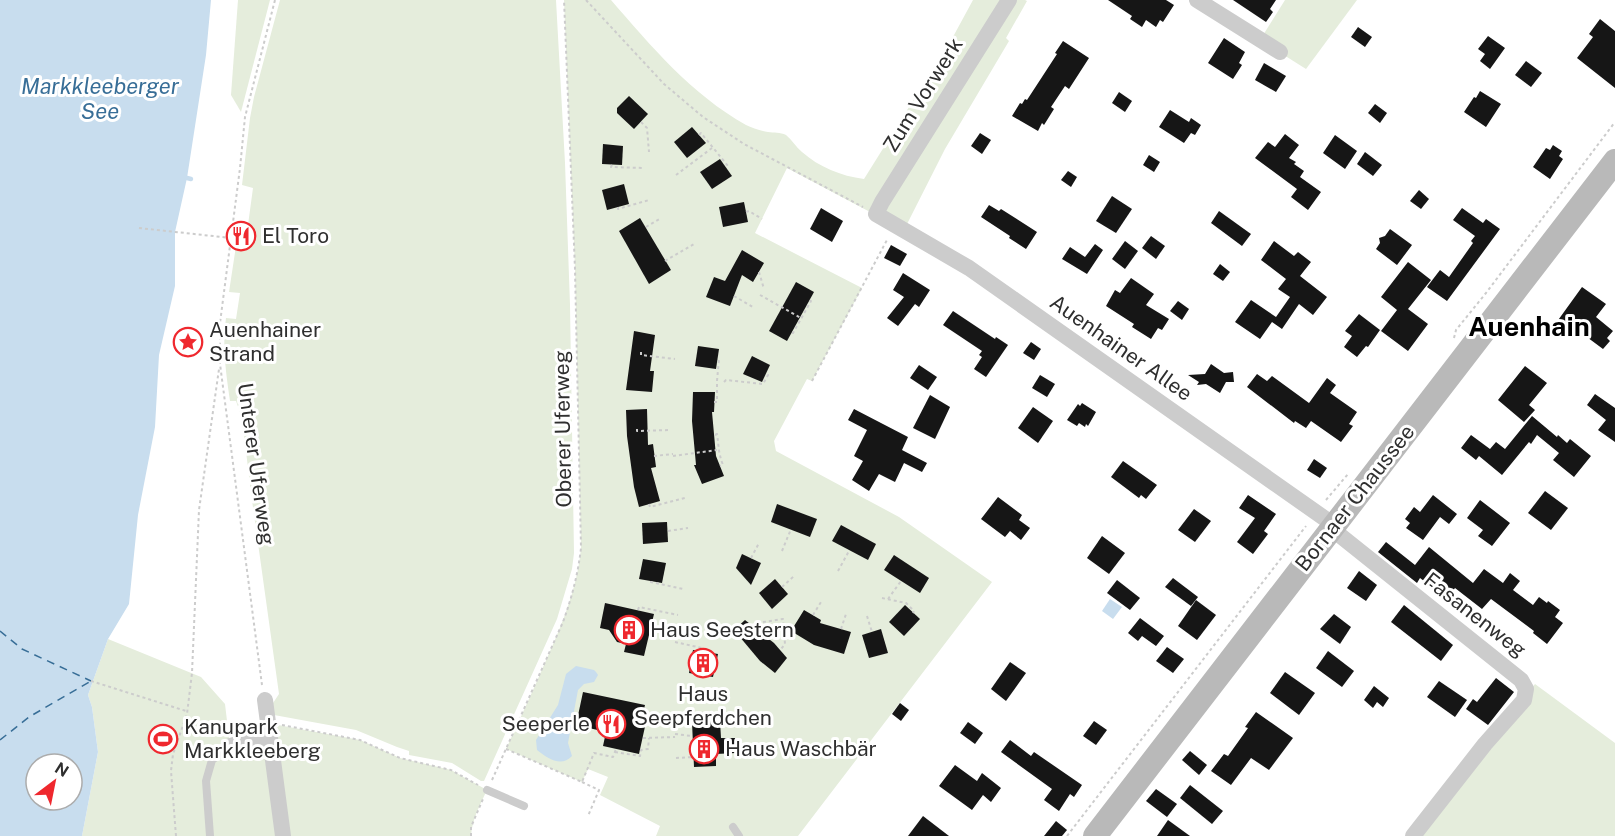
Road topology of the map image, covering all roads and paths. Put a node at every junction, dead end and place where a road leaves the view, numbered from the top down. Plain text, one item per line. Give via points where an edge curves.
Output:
1 (275, 0) edge
2 (564, 0) edge
3 (586, 0) edge
4 (1009, 0) edge
5 (1197, 0) edge
6 (1280, 52) dead end
7 (640, 122) dead end
8 (1615, 122) edge
9 (699, 135) dead end
10 (712, 148) junction
11 (649, 152) dead end
12 (1615, 161) edge
13 (612, 165) dead end
14 (726, 167) dead end
15 (643, 168) dead end
16 (676, 175) dead end
17 (649, 200) dead end
18 (618, 207) dead end
19 (746, 212) dead end
20 (876, 214) junction
21 (661, 218) dead end
22 (762, 219) dead end
23 (895, 225) junction
24 (646, 227) dead end
25 (139, 228) dead end
26 (231, 238) junction
27 (694, 244) dead end
28 (665, 261) dead end
29 (759, 272) dead end
30 (764, 289) dead end
31 (760, 295) dead end
32 (734, 296) dead end
33 (809, 300) dead end
34 (753, 307) dead end
35 (801, 318) junction
36 (792, 333) dead end
37 (1453, 340) dead end
38 (641, 352) dead end
39 (675, 359) dead end
40 (718, 359) dead end
41 (220, 363) junction
42 (766, 374) dead end
43 (812, 381) dead end
44 (724, 382) dead end
45 (714, 402) dead end
46 (637, 429) dead end
47 (670, 430) dead end
48 (715, 435) dead end
49 (717, 450) junction
50 (654, 456) dead end
51 (720, 466) dead end
52 (1350, 472) dead end
53 (685, 498) dead end
54 (649, 504) dead end
55 (1328, 522) junction
56 (688, 528) dead end
57 (790, 529) dead end
58 (668, 531) dead end
59 (759, 543) dead end
60 (782, 550) dead end
61 (849, 551) dead end
62 (751, 558) dead end
63 (838, 571) dead end
64 (794, 576) dead end
65 (651, 581) dead end
66 (901, 581) dead end
67 (782, 586) dead end
68 (683, 589) dead end
69 (882, 598) dead end
70 (888, 599) junction
71 (821, 602) dead end
72 (638, 610) dead end
73 (913, 613) dead end
74 (846, 614) dead end
75 (678, 615) dead end
76 (813, 615) dead end
77 (867, 616) dead end
78 (757, 623) dead end
79 (841, 629) dead end
80 (872, 632) dead end
81 (675, 642) dead end
82 (781, 649) dead end
83 (701, 651) dead end
84 (92, 681) dead end
85 (265, 700) joint
86 (187, 711) junction
87 (702, 712) dead end
88 (704, 721) dead end
89 (265, 727) junction
90 (692, 736) dead end
91 (643, 738) dead end
92 (649, 738) junction
93 (230, 746) joint
94 (506, 749) junction
95 (693, 757) dead end
96 (676, 758) dead end
97 (582, 782) junction
98 (487, 790) junction
99 (524, 806) dead end
100 (588, 816) dead end
101 (733, 827) dead end
102 (176, 836) edge
103 (210, 836) edge
104 (282, 836) edge
105 (471, 836) edge
106 (738, 836) edge
107 (1067, 836) edge
108 (1095, 836) edge
109 (1413, 836) edge

1 - 26 path, Unterer Uferweg via 245,117
2 - 94 path, Oberer Uferweg via 581,548 575,586 563,622
3 - 20 path via 664,84 703,117 781,165
4 - 20 street, Zum Vorwerk
5 - 6 street
7 - 11 path via 647,128
8 - 37 path via 1456,330
9 - 10 path
10 - 14 path
10 - 16 path
12 - 55 street, Bornaer Chaussee
13 - 15 path
17 - 18 path
19 - 22 path
20 - 23 street, Auenhainer Allee
21 - 24 path
23 - 43 path
23 - 55 street, Auenhainer Allee via 969,268
25 - 26 path
26 - 41 path, Unterer Uferweg via 220,323
27 - 28 path
29 - 30 path
31 - 35 path
32 - 34 path
33 - 35 path
35 - 36 path
38 - 39 path
40 - 45 path
41 - 85 path, Unterer Uferweg
41 - 86 path via 199,510
42 - 44 path via 763,384
46 - 47 path
48 - 49 path
49 - 50 path
49 - 51 path via 723,465
52 - 55 path via 1337,485
53 - 54 path via 650,507
55 - 107 path
55 - 108 street, Bornaer Chaussee
55 - 109 street, Fasanenweg via 1521,680 1526,689 1524,700
56 - 58 path
57 - 60 path
59 - 62 path
61 - 63 path
64 - 67 path
65 - 68 path
66 - 70 path
69 - 70 path
70 - 73 path via 906,603
71 - 76 path
72 - 75 path via 639,607
74 - 79 path
77 - 80 path
78 - 82 path via 783,619 785,644
81 - 83 path via 702,648
84 - 86 path
85 - 89 street
86 - 102 path via 172,754
87 - 88 path
89 - 93 street
89 - 98 path via 360,740 400,758 451,770
89 - 104 street
90 - 92 path
91 - 92 path
92 - 97 path via 648,749 641,750 640,756 616,750 613,757 594,753
93 - 103 lane via 212,760 206,781
94 - 97 path
94 - 98 path, Oberer Uferweg
95 - 96 path
97 - 100 path via 599,790
98 - 99 lane
98 - 105 path, Oberer Uferweg
101 - 106 lane

